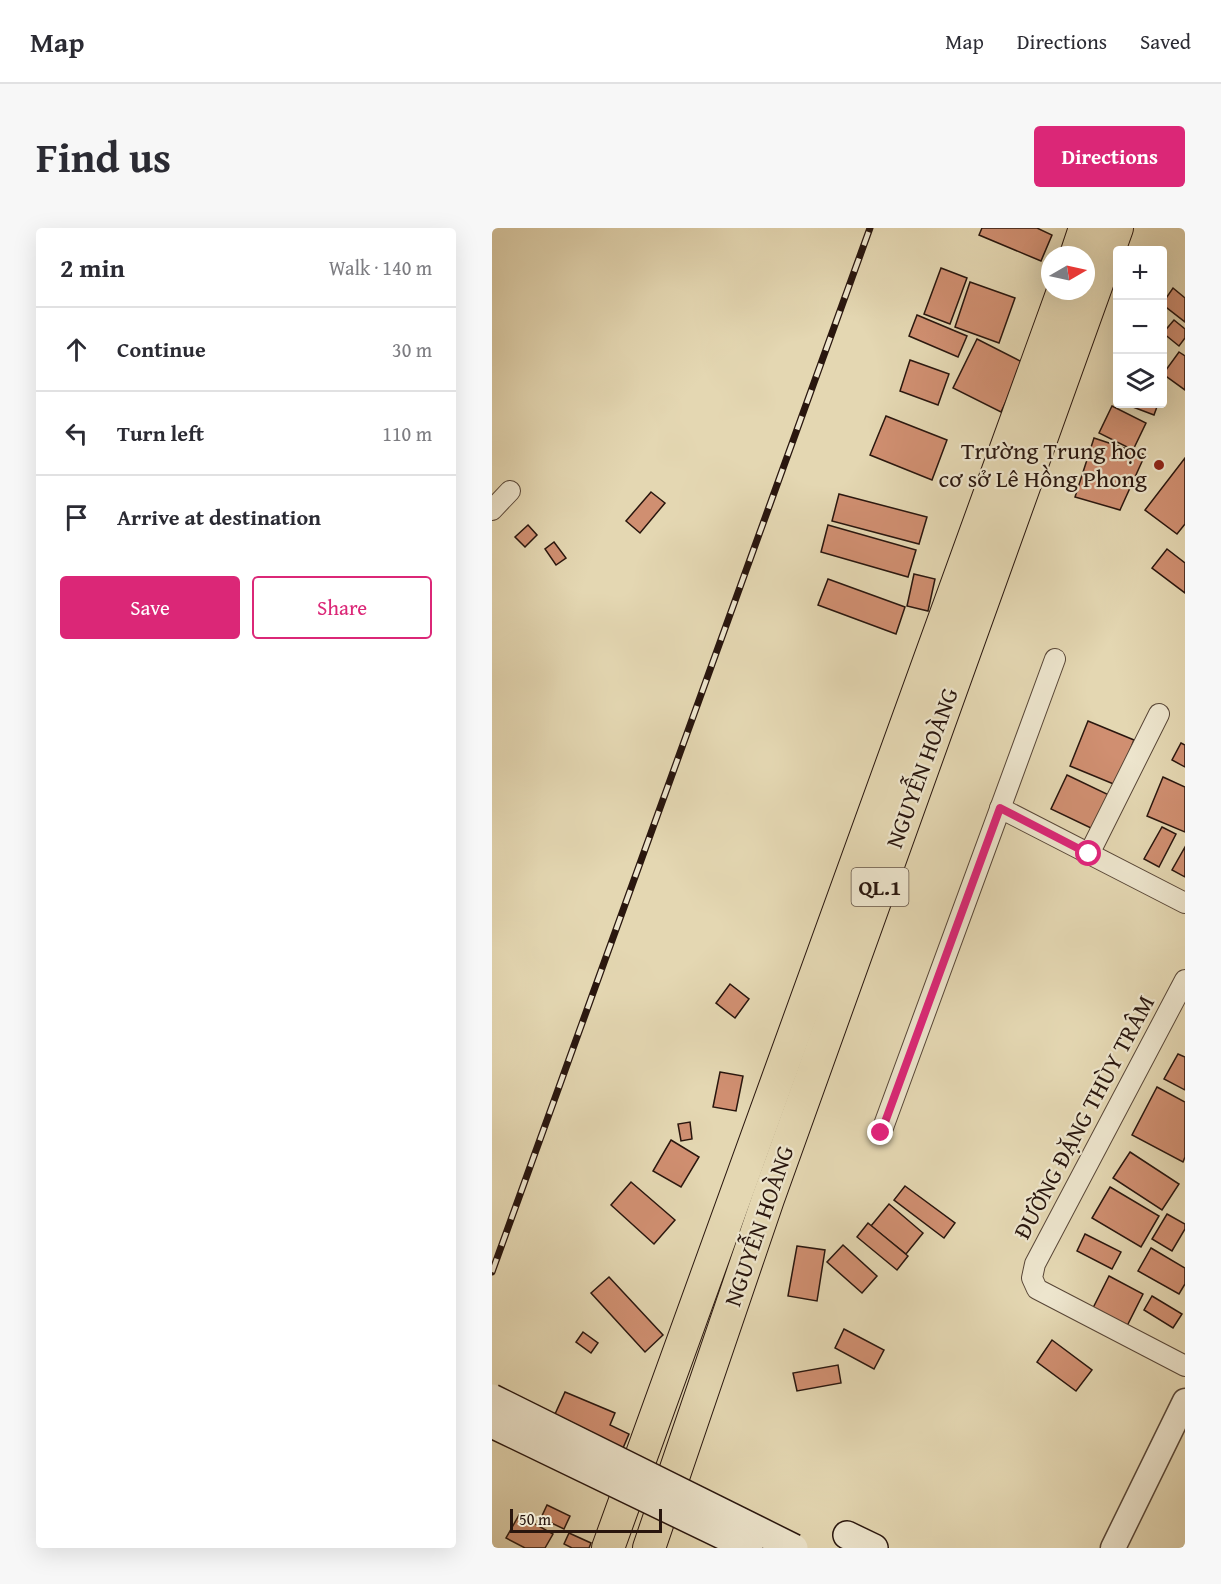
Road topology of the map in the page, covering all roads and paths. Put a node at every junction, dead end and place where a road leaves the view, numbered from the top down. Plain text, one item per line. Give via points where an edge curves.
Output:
1 (1085, 228) edge
2 (1117, 228) edge
3 (1079, 246) edge
4 (1059, 300) edge
5 (510, 491) dead end
6 (492, 510) edge
7 (1055, 659) dead end
8 (1159, 714) dead end
9 (1000, 808) junction
10 (1089, 854) junction
11 (1185, 903) edge
12 (1185, 980) edge
13 (881, 1133) dead end
14 (1185, 1366) edge
15 (492, 1398) edge
16 (1185, 1401) edge
17 (492, 1424) edge
18 (848, 1535) dead end
19 (608, 1548) edge
20 (649, 1548) edge
21 (749, 1548) edge
22 (794, 1548) edge
23 (874, 1548) edge
24 (1113, 1548) edge

1 - 3 highway
2 - 20 highway, NGUYỄN HOÀNG / QL.1 via 768,1199
4 - 19 highway, NGUYỄN HOÀNG / QL.1
5 - 6 street
7 - 9 street
8 - 10 street
9 - 10 street
9 - 13 street
10 - 11 street
12 - 14 street, ĐƯỜNG ĐẶNG THÙY TRÂM via 1056,1221 1032,1278 1037,1289
15 - 22 main road, bridge
16 - 24 street
17 - 21 main road, bridge
18 - 23 main road

